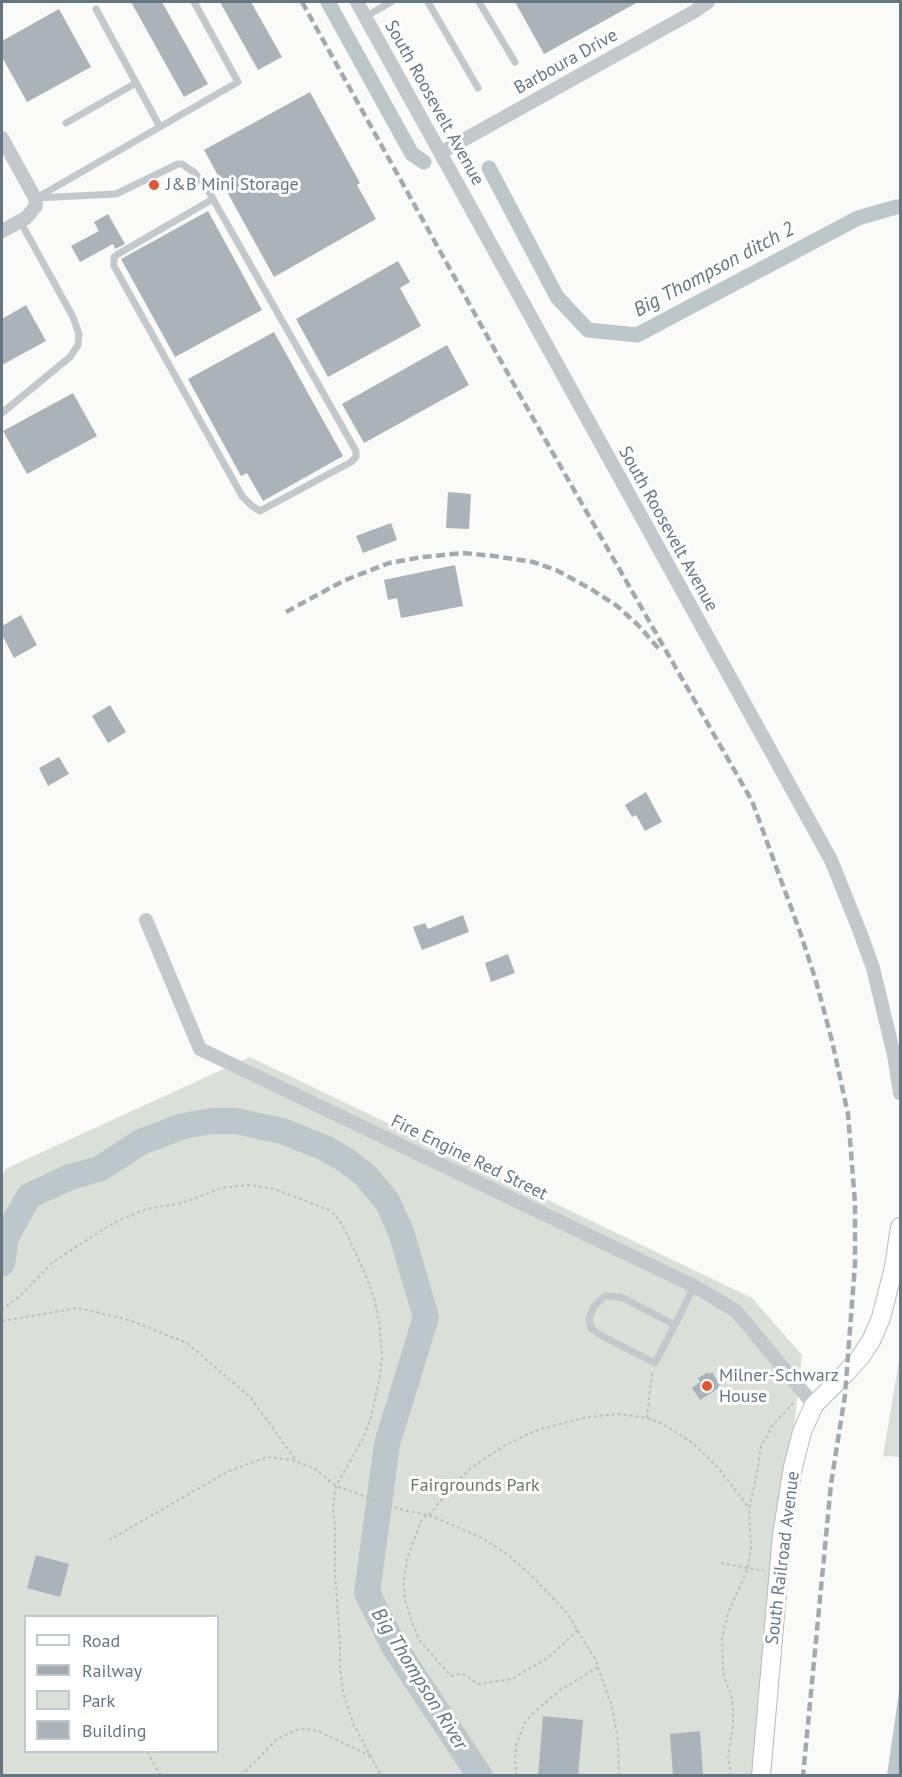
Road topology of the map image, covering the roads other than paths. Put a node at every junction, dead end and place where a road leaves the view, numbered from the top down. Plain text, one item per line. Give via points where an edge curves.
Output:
1 (194, 2) edge
2 (357, 2) edge
3 (391, 2) edge
4 (431, 2) edge
5 (479, 2) edge
6 (708, 2) edge
7 (96, 9) dead end
8 (365, 16) junction
9 (515, 62) dead end
10 (136, 83) junction
11 (478, 88) dead end
12 (66, 123) dead end
13 (160, 127) junction
14 (2, 138) edge
15 (440, 153) junction
16 (213, 199) junction
17 (35, 202) junction
18 (20, 221) junction
19 (2, 231) edge
20 (2, 413) edge
21 (146, 920) dead end
22 (900, 1092) edge
23 (900, 1227) edge
24 (694, 1286) junction
25 (675, 1325) junction
26 (809, 1399) junction
27 (761, 1776) edge

1 - 13 lane via 238,82
2 - 8 street, South Roosevelt Avenue
3 - 8 lane
4 - 11 lane
5 - 9 lane
6 - 15 street, Barboura Drive
7 - 10 lane
8 - 15 street, South Roosevelt Avenue
10 - 12 lane
10 - 13 lane
13 - 17 lane
14 - 17 street
15 - 22 street, South Roosevelt Avenue via 831,860 873,968
16 - 16 lane via 356,451 351,462 260,511 242,496 114,266 118,254
16 - 17 lane via 195,173 178,164 116,194
17 - 18 street via 32,213
18 - 19 street
18 - 20 lane via 73,317 78,345 70,357
21 - 24 street, Fire Engine Red Street via 200,1049
23 - 26 street, South Railroad Avenue via 894,1267 871,1341 861,1356
24 - 25 lane
24 - 26 street, Fire Engine Red Street via 736,1311
25 - 25 lane via 654,1363 591,1328 589,1318 594,1306 605,1296 621,1297
26 - 27 street, South Railroad Avenue via 782,1534

